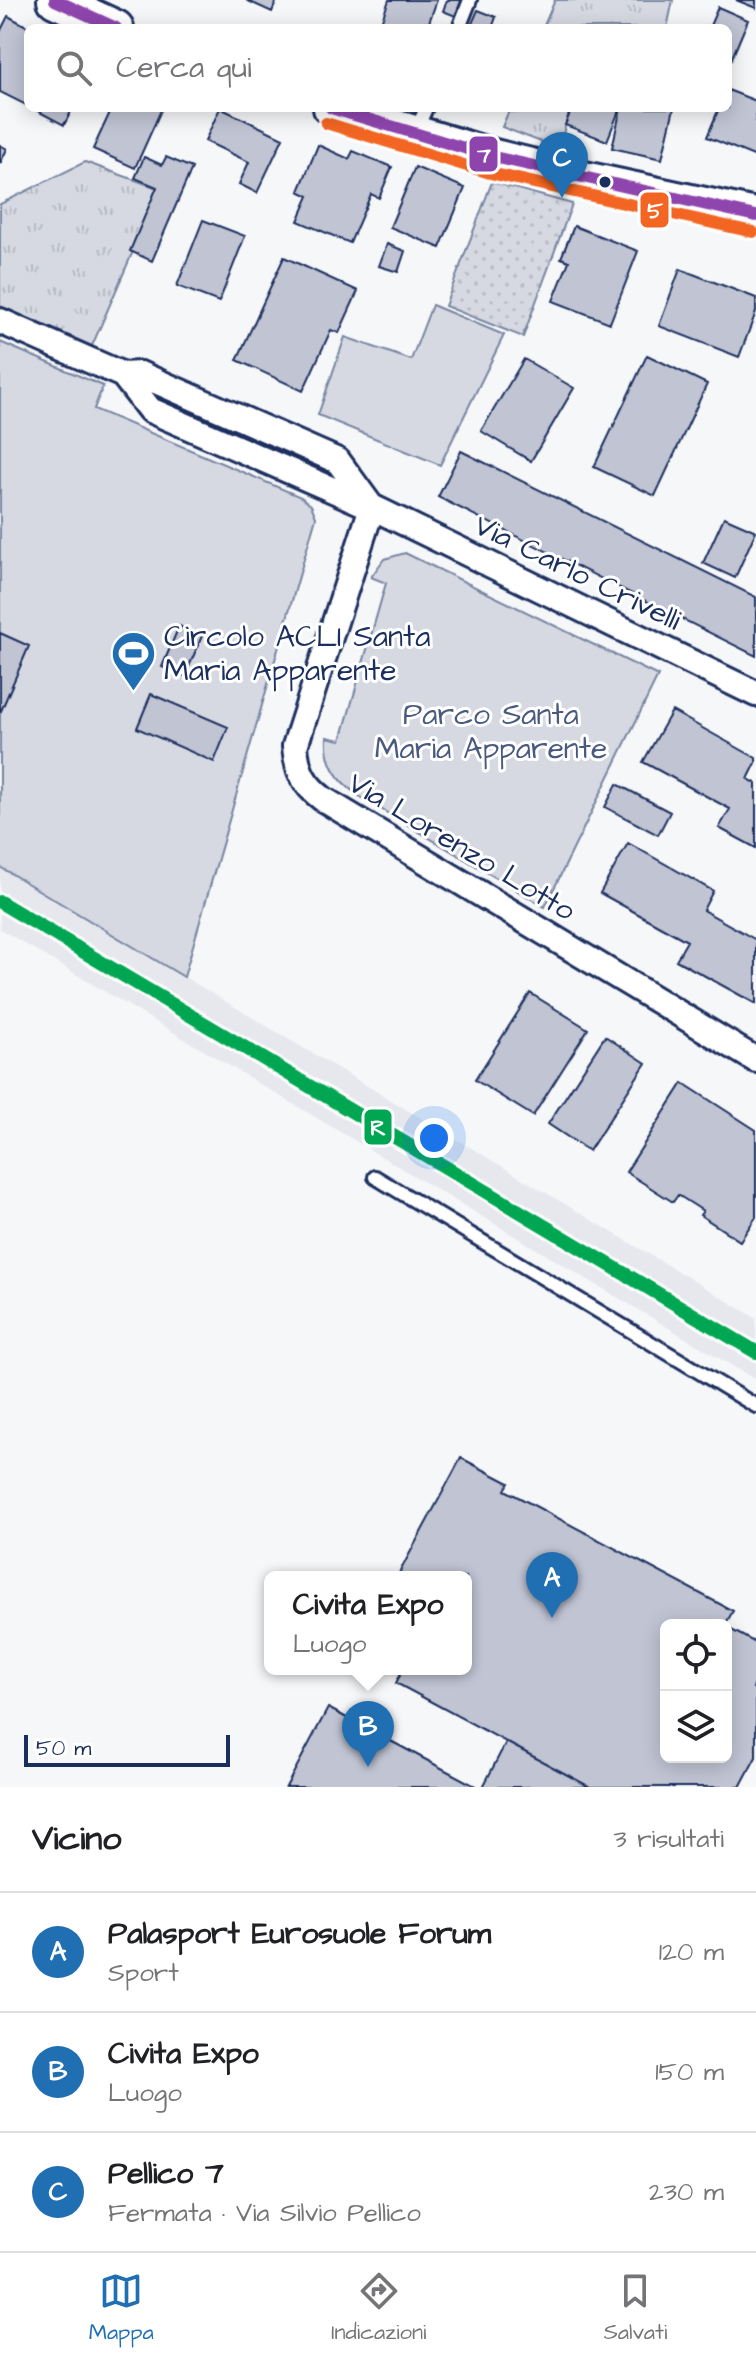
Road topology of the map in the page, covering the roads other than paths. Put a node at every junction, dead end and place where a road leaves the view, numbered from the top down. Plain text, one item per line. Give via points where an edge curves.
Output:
1 (55, 0) edge
2 (470, 0) edge
3 (107, 24) edge
4 (461, 24) edge
5 (358, 112) edge
6 (420, 121) edge
7 (756, 216) edge
8 (0, 321) edge
9 (372, 507) junction
10 (756, 694) edge
11 (756, 1060) edge
12 (375, 1177) dead end
13 (756, 1406) edge

1 - 3 main road
2 - 4 lane
5 - 6 main road
6 - 7 main road via 580,178
8 - 9 street, Via Carlo Crivelli via 123,375 150,410
9 - 10 street, Via Carlo Crivelli
9 - 11 street, Via Lorenzo Lotto via 295,746 302,778 323,799
12 - 13 lane

